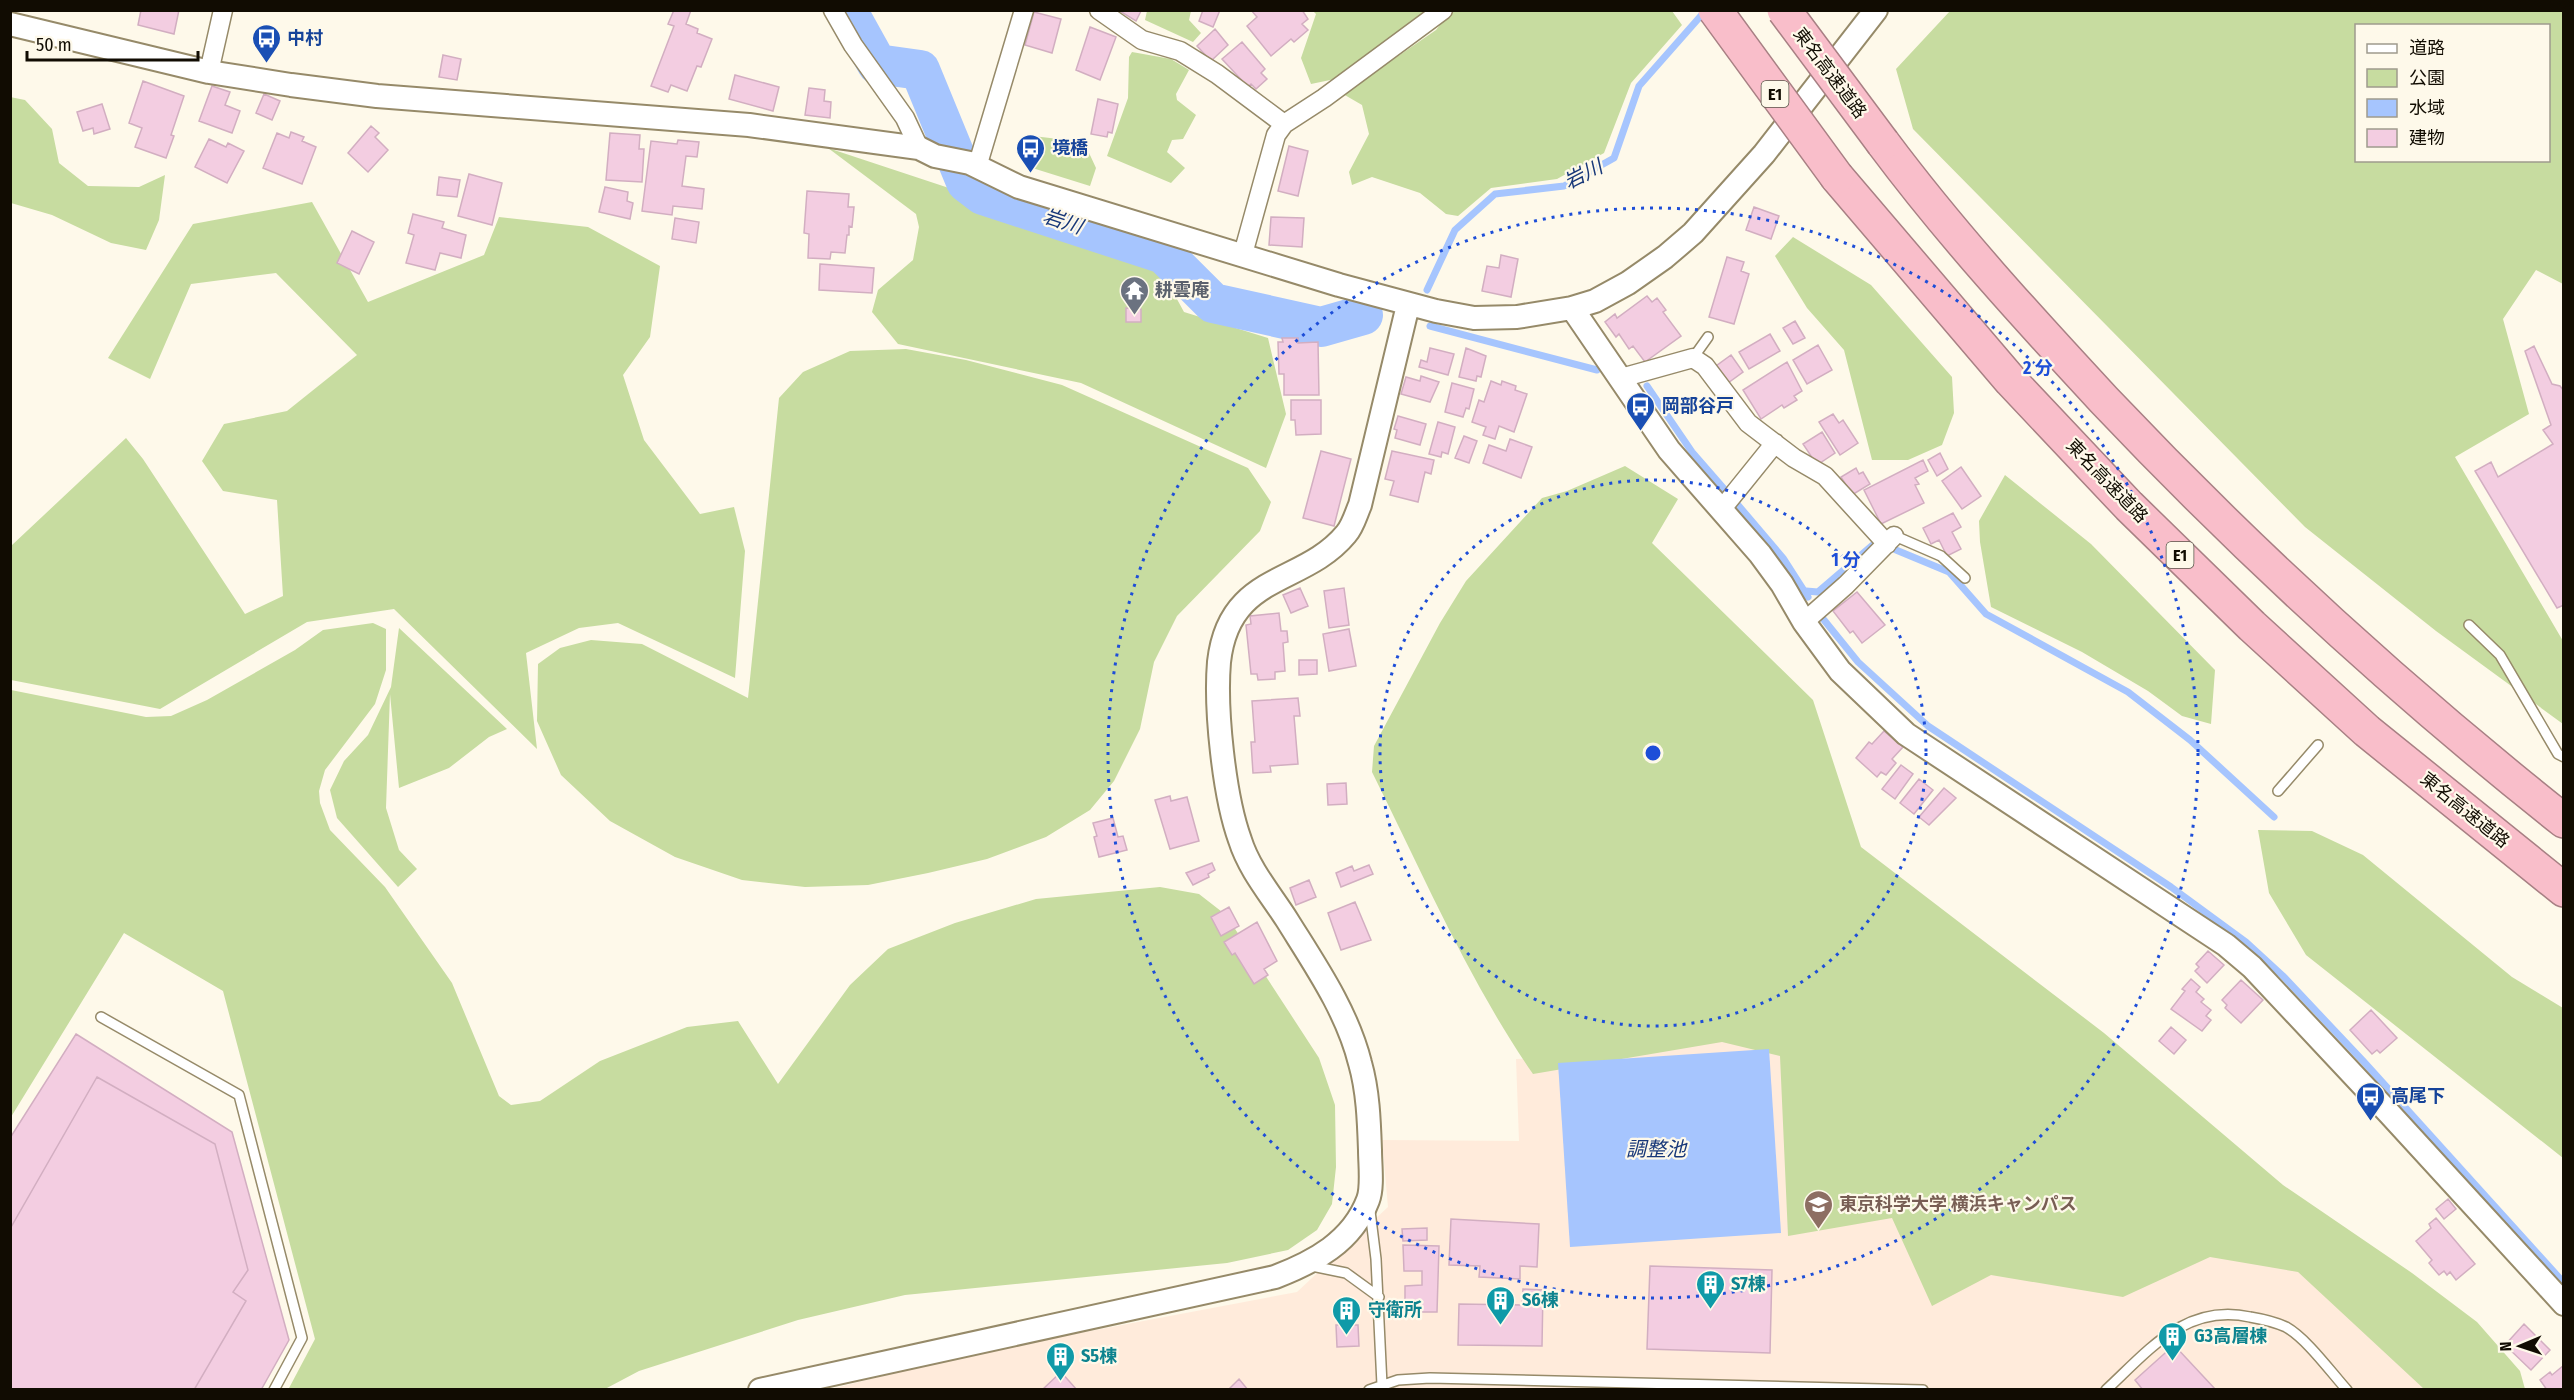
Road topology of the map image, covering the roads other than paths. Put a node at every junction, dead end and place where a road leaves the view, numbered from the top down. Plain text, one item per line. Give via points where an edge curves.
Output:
1 (223, 10) edge
2 (833, 10) edge
3 (1024, 10) edge
4 (1099, 10) edge
5 (1443, 10) edge
6 (1715, 10) edge
7 (1784, 10) edge
8 (1876, 10) edge
9 (10, 24) edge
10 (209, 72) junction
11 (1284, 124) junction
12 (927, 152) junction
13 (973, 165) junction
14 (1243, 254) junction
15 (1408, 305) junction
16 (1572, 308) junction
17 (1708, 337) dead end
18 (1693, 358) junction
19 (1621, 378) junction
20 (1775, 443) junction
21 (1721, 510) junction
22 (1891, 540) junction
23 (1965, 578) dead end
24 (1804, 622) junction
25 (2469, 626) dead end
26 (2318, 745) dead end
27 (2564, 757) edge
28 (2278, 790) dead end
29 (2564, 821) edge
30 (2564, 890) edge
31 (101, 1017) dead end
32 (1369, 1199) junction
33 (1306, 1265) junction
34 (1379, 1297) junction
35 (2564, 1304) edge
36 (2115, 1381) junction
37 (1382, 1385) junction
38 (274, 1389) edge
39 (760, 1389) edge
40 (1370, 1389) edge
41 (1923, 1389) edge
42 (2106, 1389) edge
43 (2123, 1389) edge
44 (2347, 1389) edge

1 - 10 street
2 - 12 street
3 - 13 street
4 - 11 street via 1142,40 1180,51
5 - 11 street
6 - 30 highway, 東名高速道路 / E1, bridge via 1837,177 2011,381 2130,506 2252,626 2367,730
7 - 29 highway, 東名高速道路, bridge via 1960,241 2162,461 2282,579 2391,678
8 - 16 street via 1764,154 1694,233 1628,283
9 - 10 street
10 - 12 street via 377,96 749,125
11 - 14 street via 1276,135
12 - 13 street
13 - 14 street via 1019,187
14 - 15 street
15 - 16 street via 1474,318 1517,317
15 - 32 street via 1360,505 1348,532 1331,549 1250,597 1227,633 1220,661 1220,720 1228,787 1240,840 1341,1011 1360,1062 1369,1110
16 - 19 street
17 - 18 lane
18 - 19 street
18 - 20 street via 1705,366 1748,423
19 - 21 street via 1669,450
20 - 21 street
20 - 22 street via 1825,476
21 - 24 street via 1760,554
22 - 23 lane via 1941,556
22 - 24 street
24 - 35 street via 1840,671 1905,734 2235,952
25 - 27 lane via 2500,655 2558,754
26 - 28 lane
31 - 38 lane via 239,1095 302,1338
32 - 33 street via 1353,1227 1333,1248
32 - 34 lane
33 - 34 lane via 1346,1273
33 - 39 street via 1240,1286
34 - 37 lane
36 - 42 lane
36 - 43 lane
36 - 44 lane via 2147,1350 2190,1320 2228,1314 2286,1327
37 - 40 lane
37 - 41 lane via 1430,1378

